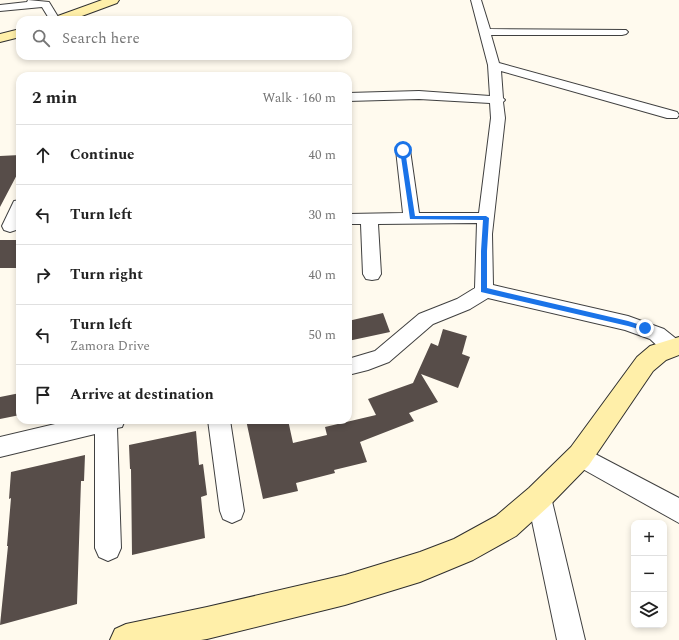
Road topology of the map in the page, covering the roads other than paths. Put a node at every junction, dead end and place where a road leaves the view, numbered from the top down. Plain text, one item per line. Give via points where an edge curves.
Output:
1 (113, 0) edge
2 (476, 0) edge
3 (21, 1) edge
4 (45, 4) junction
5 (0, 8) edge
6 (52, 16) edge
7 (70, 16) edge
8 (486, 32) junction
9 (622, 32) dead end
10 (16, 34) edge
11 (0, 38) edge
12 (494, 65) junction
13 (352, 97) edge
14 (498, 100) junction
15 (672, 115) dead end
16 (403, 150) dead end
17 (16, 213) edge
18 (412, 218) junction
19 (486, 218) junction
20 (352, 219) edge
21 (369, 219) junction
22 (10, 226) edge
23 (372, 274) dead end
24 (484, 290) junction
25 (676, 346) edge
26 (352, 366) edge
27 (97, 424) edge
28 (110, 424) edge
29 (221, 424) edge
30 (0, 447) edge
31 (580, 456) junction
32 (539, 497) junction
33 (232, 511) dead end
34 (679, 511) edge
35 (108, 548) dead end
36 (126, 640) edge
37 (571, 640) edge

1 - 7 main road
2 - 8 street
3 - 4 street
4 - 5 street
4 - 6 street
8 - 9 street
8 - 12 street
10 - 11 main road
12 - 14 street
12 - 15 street
13 - 14 street via 419,95
14 - 19 street via 498,126
16 - 18 street
17 - 22 street
18 - 19 street
18 - 21 street
19 - 24 street
20 - 21 street
21 - 23 street
24 - 25 street via 628,323 657,334
24 - 26 street via 469,303 426,319 385,354 370,362
25 - 31 main road via 658,354 645,364
27 - 30 street
28 - 35 street
29 - 33 street
31 - 32 main road
31 - 34 street
32 - 36 main road via 506,526 463,550 420,567 345,590
32 - 37 street

